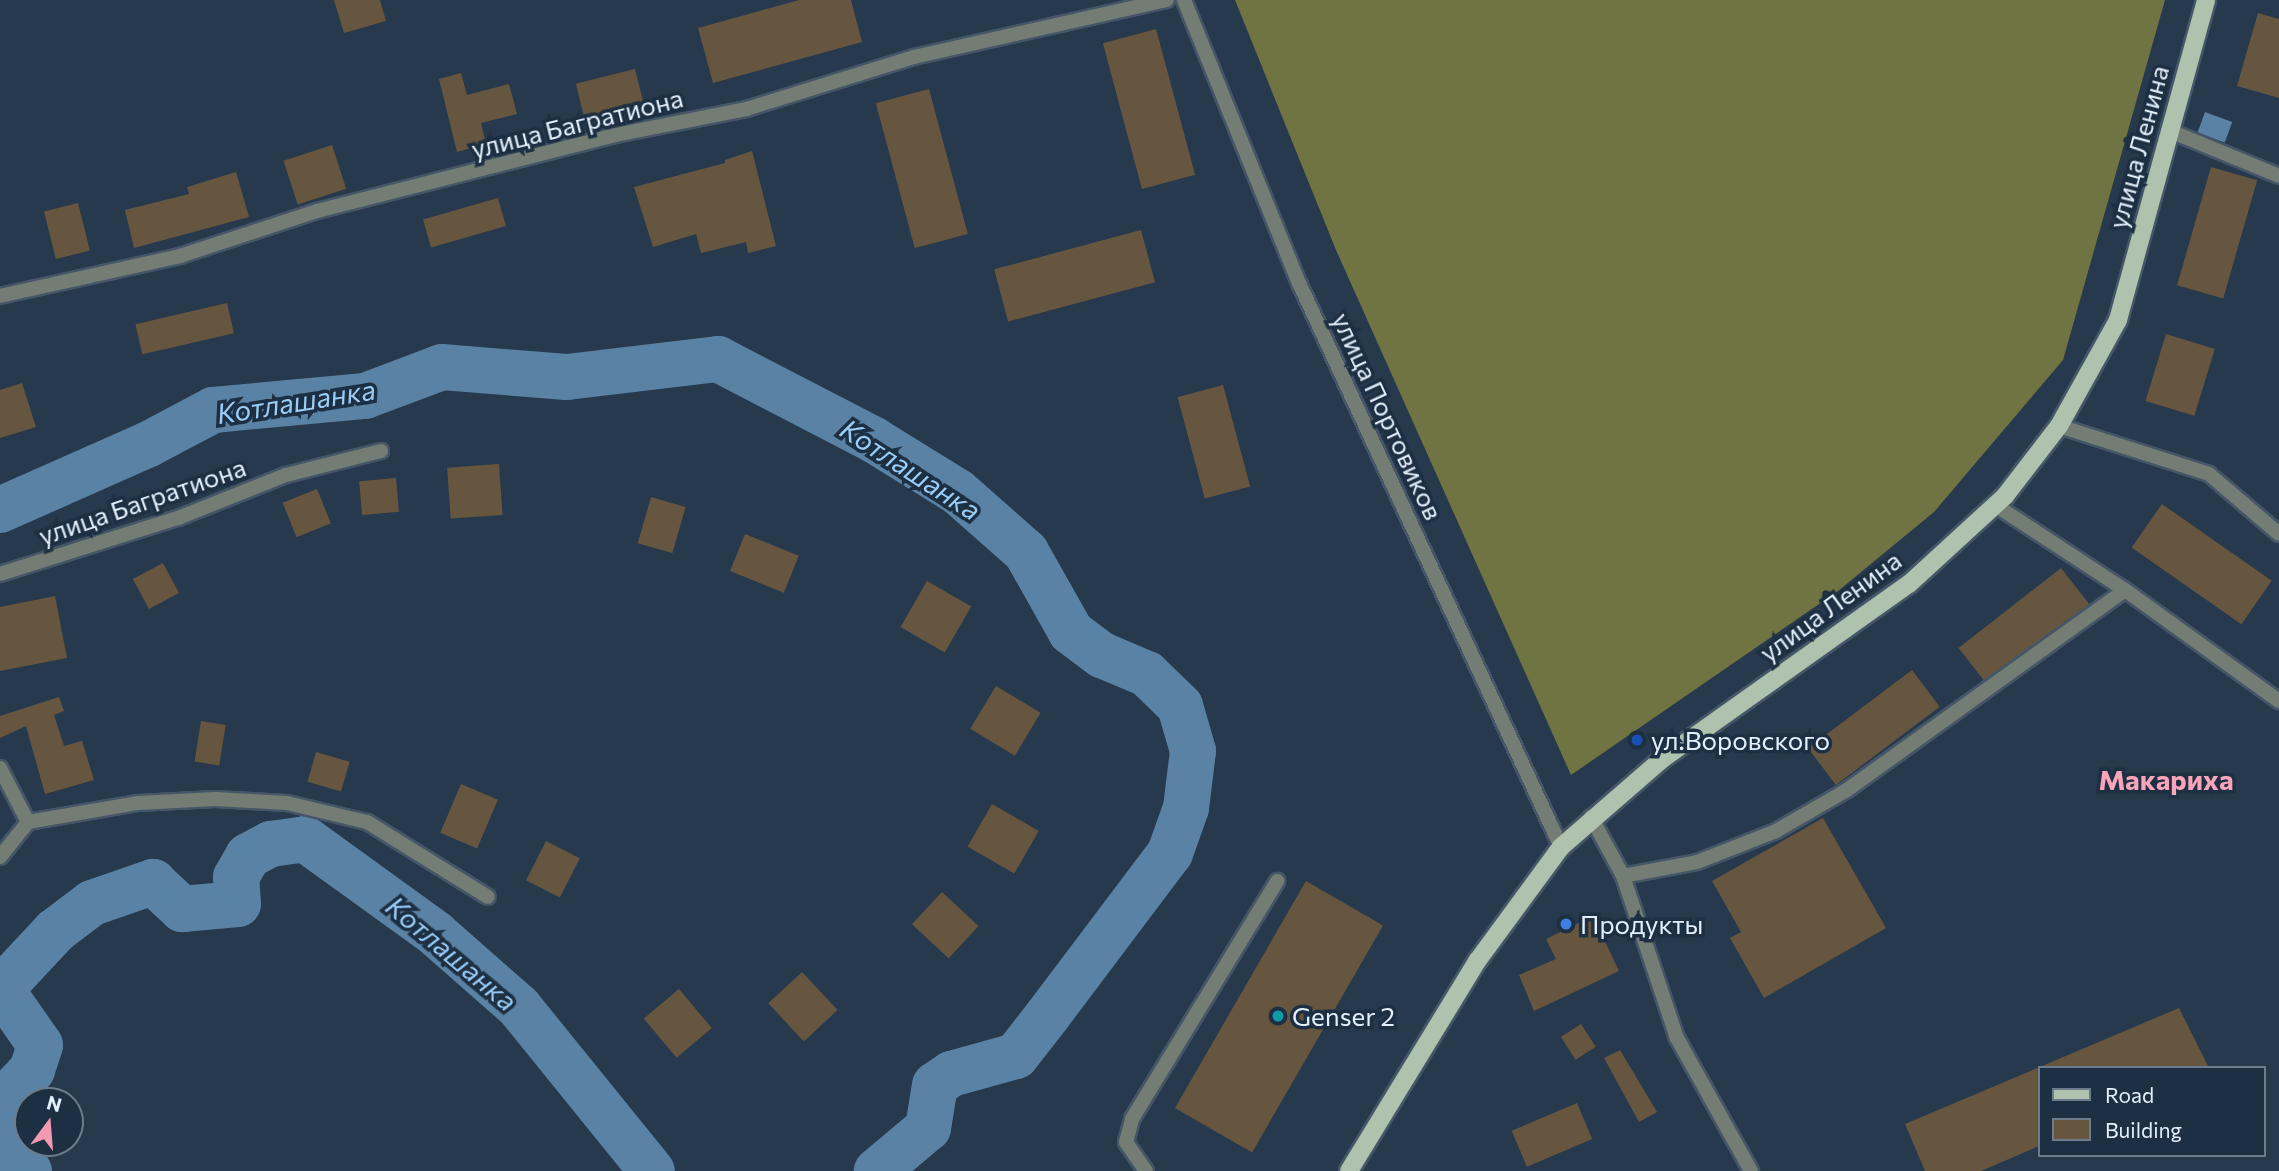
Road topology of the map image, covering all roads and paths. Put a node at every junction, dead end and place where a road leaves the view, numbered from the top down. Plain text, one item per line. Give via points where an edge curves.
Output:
1 (1167, 0) edge
2 (1184, 0) edge
3 (2206, 0) edge
4 (2169, 131) junction
5 (2279, 176) edge
6 (0, 296) edge
7 (2059, 426) junction
8 (381, 451) dead end
9 (1995, 505) junction
10 (2279, 534) edge
11 (0, 574) edge
12 (2125, 590) junction
13 (2279, 701) edge
14 (0, 768) edge
15 (1591, 817) junction
16 (28, 822) junction
17 (1561, 847) junction
18 (0, 857) edge
19 (1623, 876) junction
20 (1277, 881) dead end
21 (488, 897) dead end
22 (1146, 1171) edge
23 (1349, 1171) edge
24 (1751, 1171) edge

1 - 6 street, улица Багратиона via 915,57 746,108 615,135 317,211 180,256
2 - 17 street, улица Портовиков via 1300,285
3 - 4 main road, улица Ленина
4 - 5 street
4 - 7 main road, улица Ленина via 2118,320
7 - 9 main road, улица Ленина
7 - 10 street via 2209,474
8 - 11 street, улица Багратиона via 286,475 178,518
9 - 12 street
9 - 15 main road, улица Ленина via 1909,584 1661,760
12 - 13 street
12 - 19 street via 1847,790 1776,831 1697,862
14 - 16 street
15 - 17 main road, улица Ленина
15 - 19 street
16 - 18 street
16 - 21 street via 138,803 215,799 287,803 367,822
17 - 23 main road, улица Ленина via 1478,960
19 - 24 street via 1677,1038
20 - 22 street via 1132,1119 1126,1142

